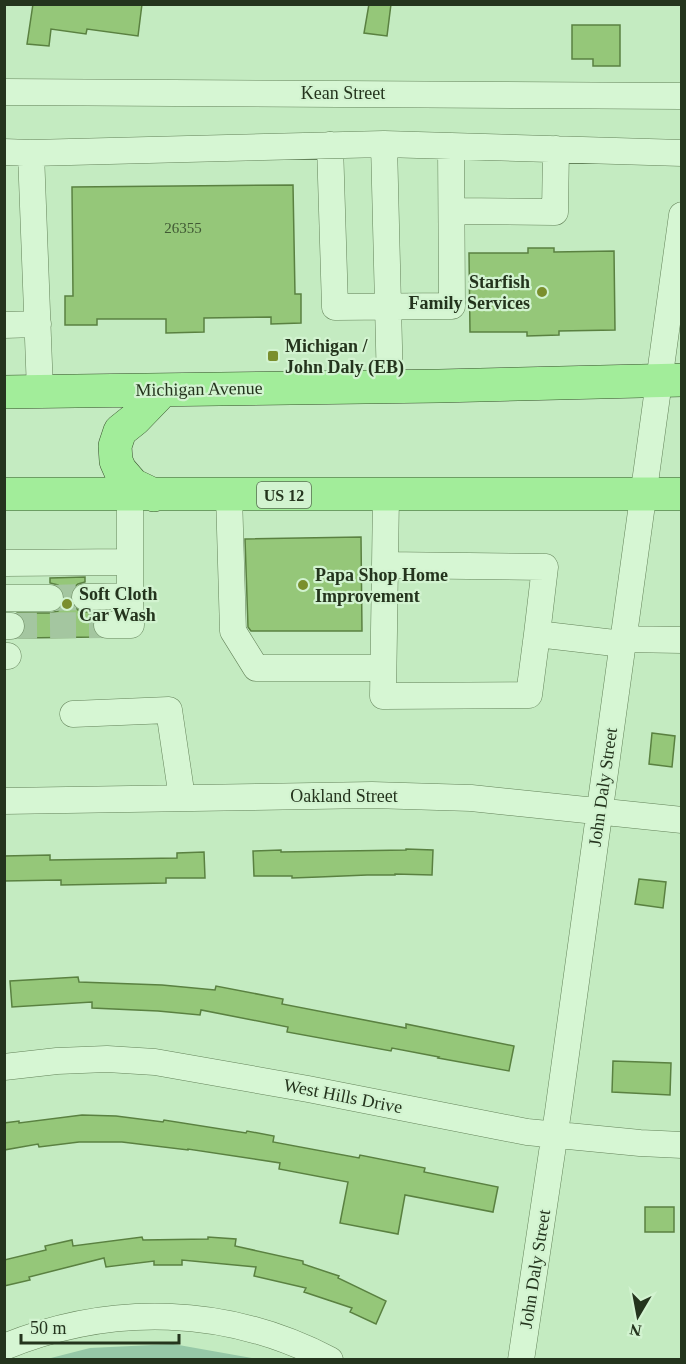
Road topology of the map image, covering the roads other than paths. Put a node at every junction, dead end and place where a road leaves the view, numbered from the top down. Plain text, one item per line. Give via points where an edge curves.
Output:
1 (4, 92) edge
2 (681, 96) edge
3 (384, 144) junction
4 (330, 146) junction
5 (451, 146) junction
6 (556, 149) junction
7 (4, 152) edge
8 (31, 153) junction
9 (681, 153) edge
10 (452, 211) junction
11 (680, 230) edge
12 (388, 306) junction
13 (38, 324) junction
14 (4, 325) edge
15 (670, 380) edge
16 (390, 386) junction
17 (163, 390) junction
18 (40, 391) junction
19 (4, 392) edge
20 (4, 494) edge
21 (643, 494) junction
22 (681, 494) edge
23 (142, 495) junction
24 (229, 495) junction
25 (387, 495) junction
26 (130, 562) junction
27 (4, 563) edge
28 (385, 565) junction
29 (130, 596) junction
30 (85, 597) tunnel mouth
31 (4, 598) edge
32 (50, 598) tunnel mouth
33 (107, 625) tunnel mouth
34 (537, 634) junction
35 (681, 640) edge
36 (623, 641) junction
37 (383, 668) junction
38 (73, 714) dead end
39 (182, 798) junction
40 (4, 801) edge
41 (600, 811) junction
42 (681, 820) edge
43 (4, 1067) edge
44 (555, 1135) junction
45 (681, 1145) edge
46 (4, 1347) edge
47 (330, 1359) edge
48 (521, 1359) edge

1 - 2 street, Kean Street
3 - 4 street
3 - 5 street
3 - 12 street
4 - 8 street
4 - 12 street via 335,307
5 - 6 street
5 - 10 street
6 - 9 street
6 - 10 street via 555,212
7 - 8 street
8 - 13 street
10 - 12 street via 452,306
11 - 15 street, John Daly Street
12 - 16 street
13 - 14 street
13 - 18 street
15 - 16 main road, Michigan Avenue
15 - 21 street, John Daly Street
16 - 17 main road, Michigan Avenue
17 - 18 main road, Michigan Avenue
17 - 23 main road via 120,431 115,446 120,470
18 - 19 main road, Michigan Avenue
20 - 23 main road, US 12
21 - 22 main road, US 12
21 - 25 main road, US 12
21 - 36 street, John Daly Street
23 - 24 main road, US 12
23 - 26 street
24 - 25 main road, US 12
24 - 37 street via 233,631 256,668
25 - 28 street
26 - 27 street
26 - 29 street
28 - 34 street via 545,567
28 - 37 street
29 - 30 street
29 - 33 street via 131,625
31 - 32 street
34 - 36 street
34 - 37 street via 530,695 383,696
35 - 36 street
36 - 41 street, John Daly Street
38 - 39 street via 169,710
39 - 40 street, Oakland Street
39 - 41 street, Oakland Street via 471,798
41 - 42 street, Oakland Street
41 - 44 street, John Daly Street
43 - 44 street, West Hills Drive via 106,1059 155,1062
44 - 45 street, West Hills Drive
44 - 48 street, John Daly Street
46 - 47 street via 92,1322 189,1317 266,1332

